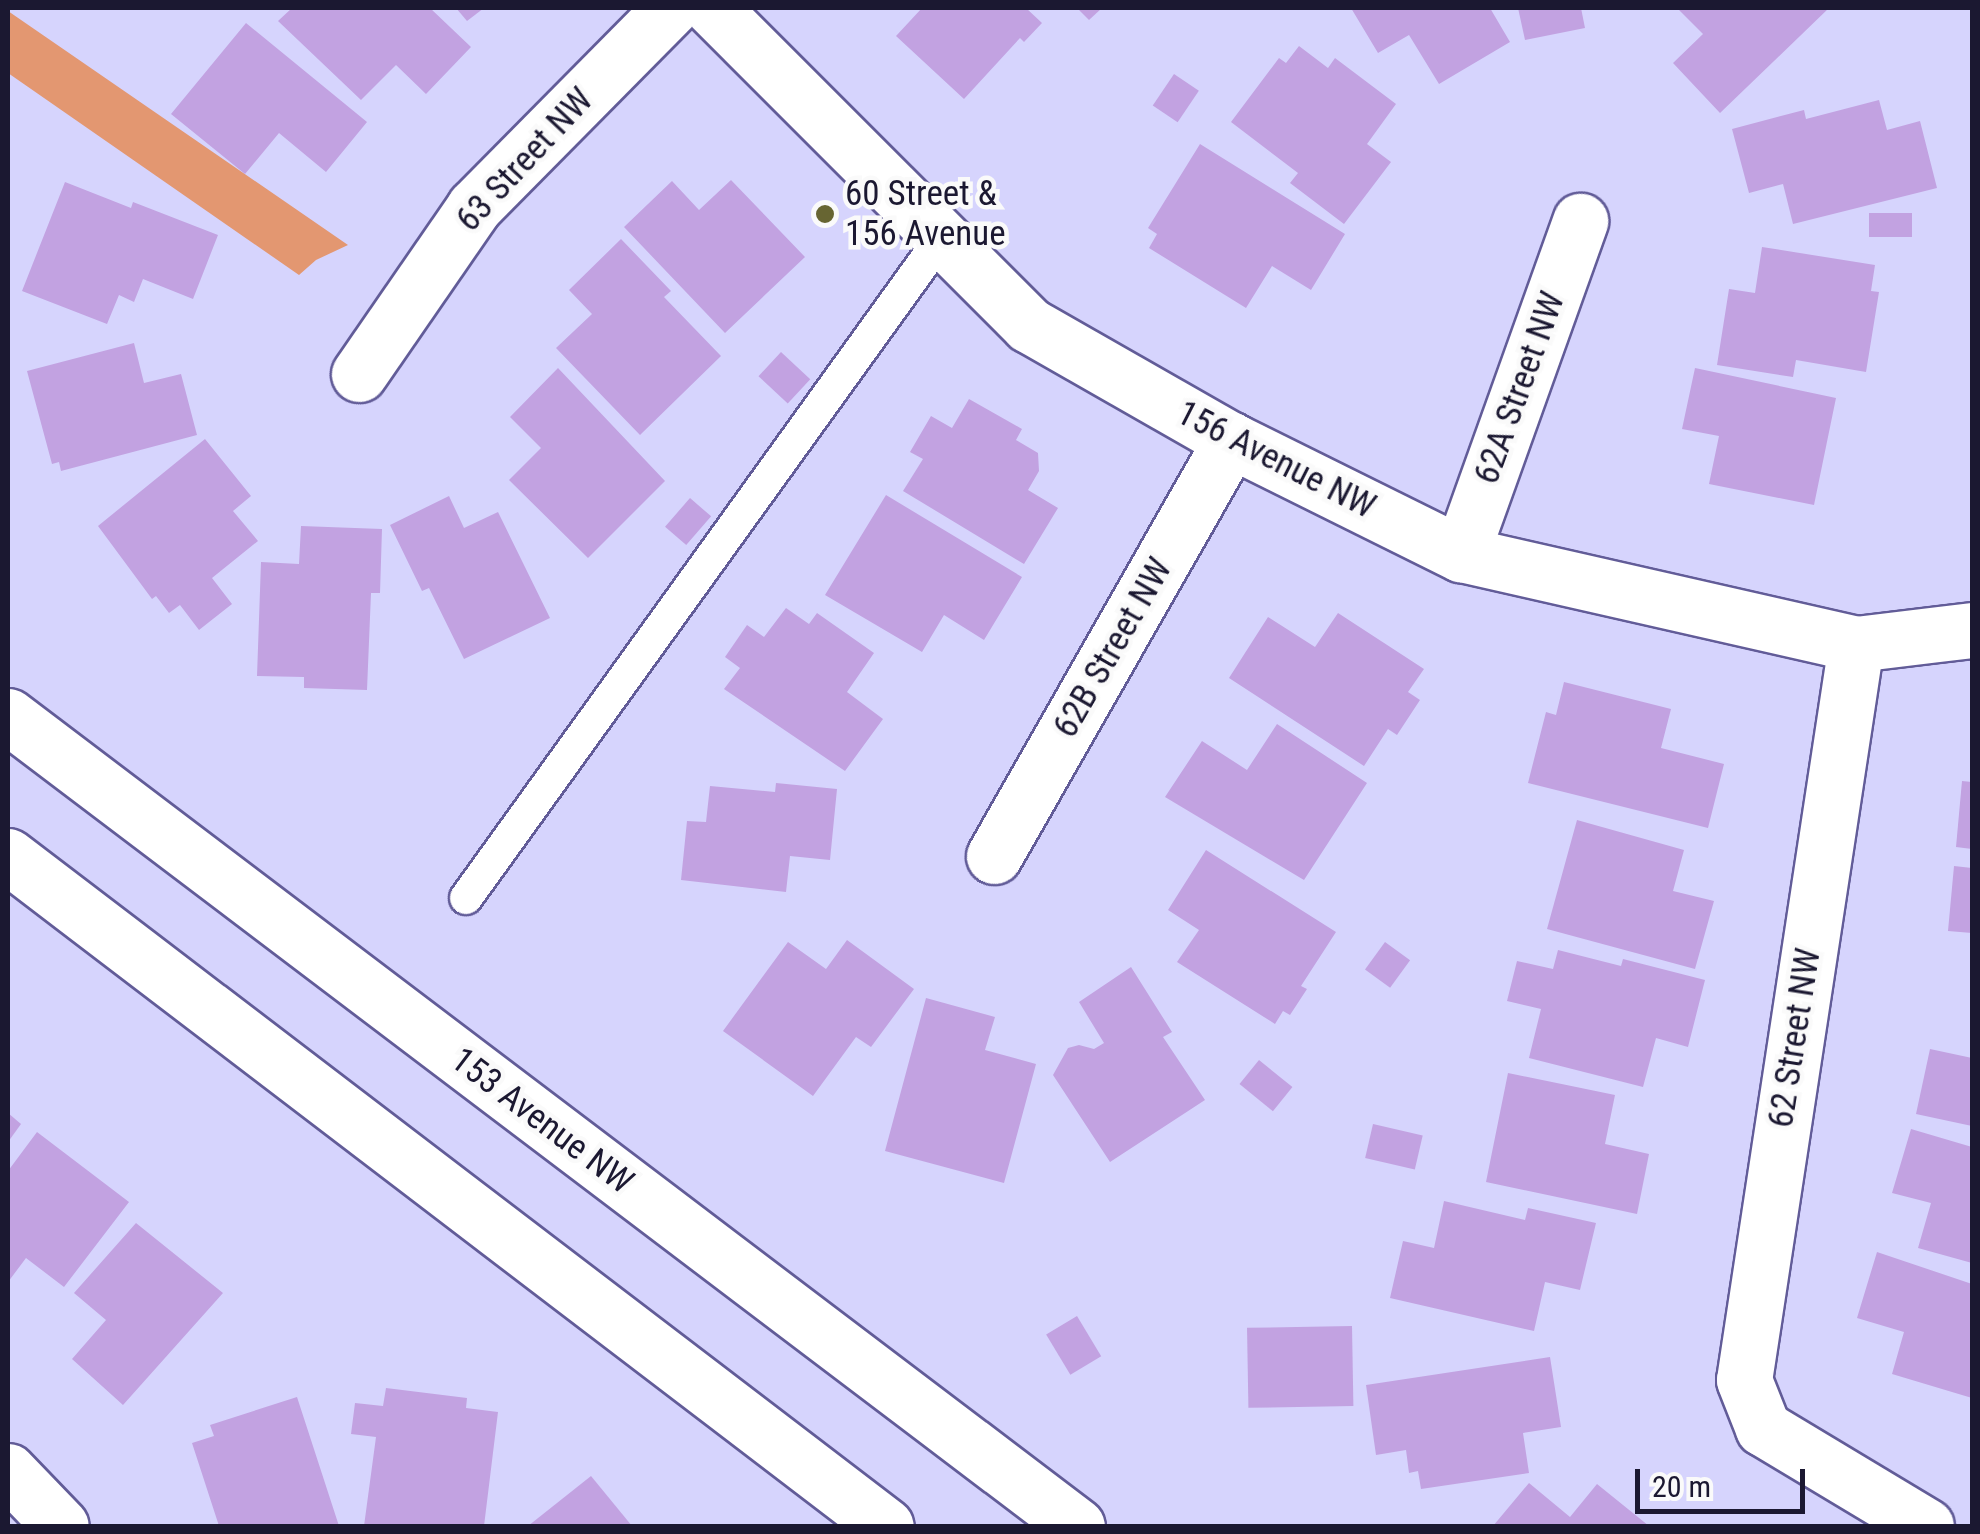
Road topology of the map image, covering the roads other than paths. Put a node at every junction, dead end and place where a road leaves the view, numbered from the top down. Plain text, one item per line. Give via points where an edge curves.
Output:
1 (671, 8) edge
2 (712, 8) edge
3 (1580, 221) dead end
4 (940, 240) junction
5 (360, 374) dead end
6 (1231, 440) junction
7 (1461, 554) junction
8 (1972, 630) edge
9 (1856, 644) junction
10 (8, 716) edge
11 (8, 856) edge
12 (994, 856) dead end
13 (466, 898) dead end
14 (8, 1471) edge
15 (61, 1526) edge
16 (886, 1526) edge
17 (1076, 1526) edge
18 (1926, 1526) edge

1 - 5 street, 63 Street NW via 474,207
2 - 4 street, 156 Avenue NW
3 - 7 street, 62A Street NW
4 - 6 street, 156 Avenue NW via 1028,324
4 - 13 lane
6 - 7 street, 156 Avenue NW
6 - 12 street, 62B Street NW
7 - 9 street, 156 Avenue NW
8 - 9 street, 156 Avenue NW
9 - 18 street, 62 Street NW via 1744,1380 1763,1428
10 - 17 street, 153 Avenue NW
11 - 16 street
14 - 15 street

